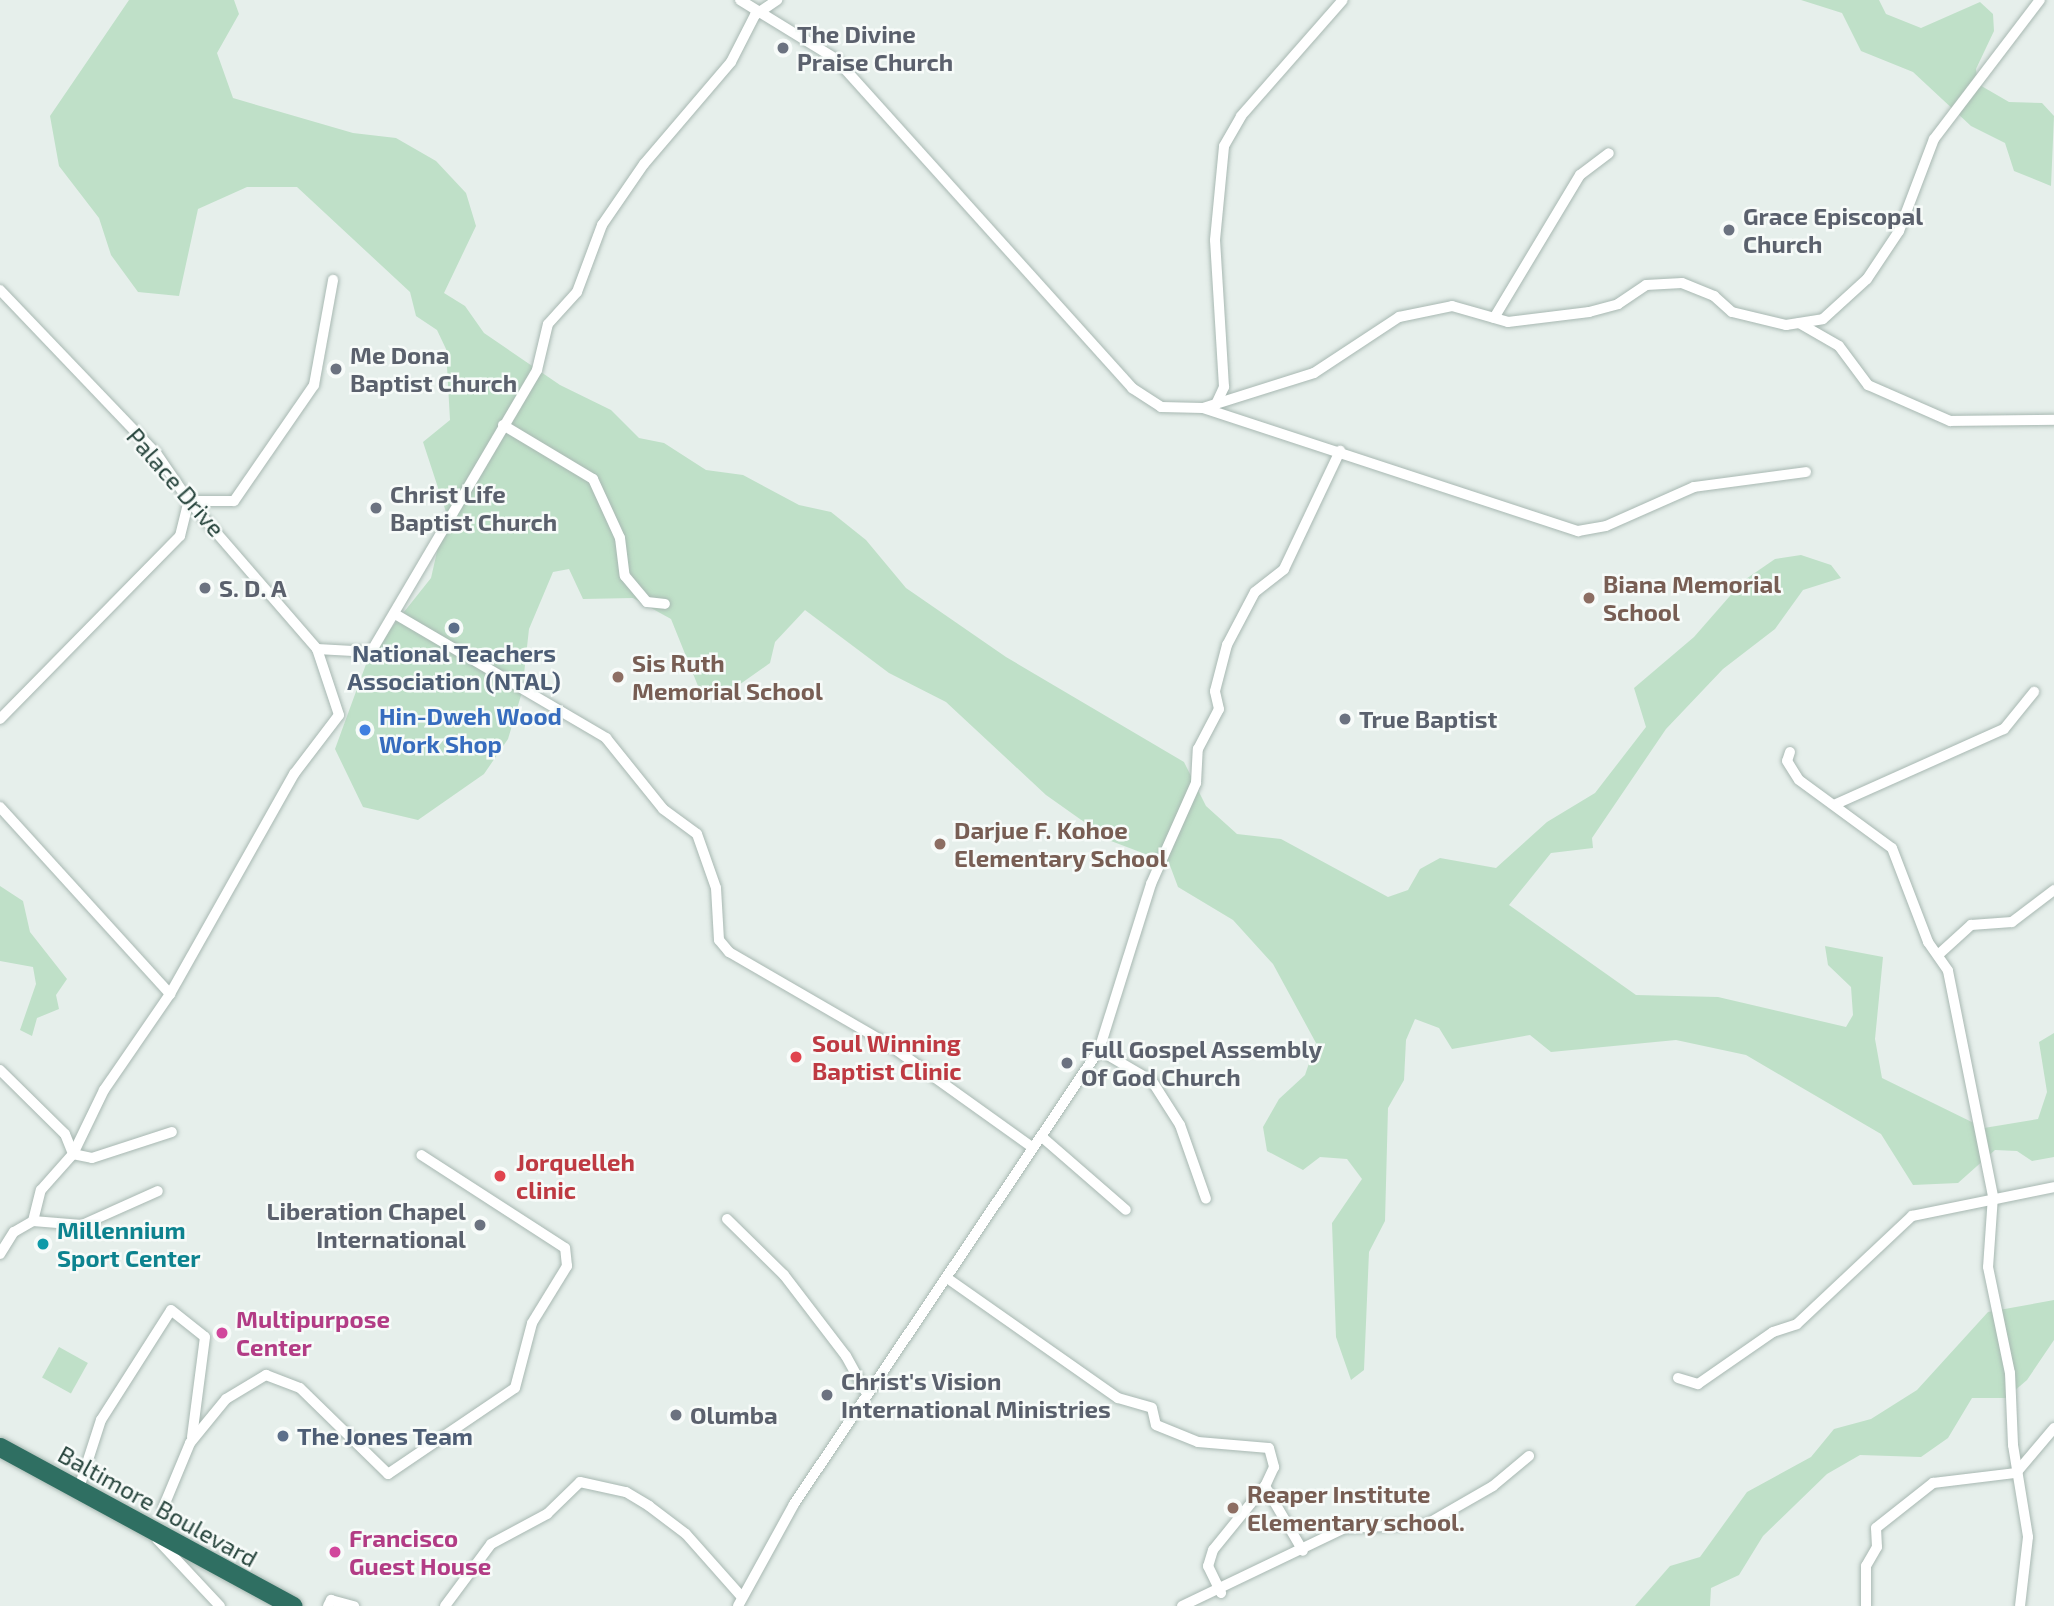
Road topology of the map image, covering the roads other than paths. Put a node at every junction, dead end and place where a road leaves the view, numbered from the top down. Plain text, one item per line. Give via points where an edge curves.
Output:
1 (740, 0) edge
2 (777, 0) edge
3 (1343, 0) edge
4 (2040, 0) edge
5 (755, 15) junction
6 (1609, 153) dead end
7 (333, 279) dead end
8 (0, 290) edge
9 (1494, 318) junction
10 (1799, 323) junction
11 (1217, 402) junction
12 (1203, 408) junction
13 (2054, 421) edge
14 (503, 425) junction
15 (1340, 451) junction
16 (1806, 472) dead end
17 (189, 501) junction
18 (665, 604) dead end
19 (395, 614) junction
20 (317, 649) junction
21 (2034, 691) dead end
22 (0, 719) edge
23 (1790, 752) dead end
24 (1836, 804) junction
25 (0, 807) edge
26 (2054, 890) edge
27 (1938, 955) junction
28 (170, 994) junction
29 (1099, 1050) junction
30 (0, 1070) edge
31 (172, 1132) dead end
32 (1042, 1137) junction
33 (1033, 1148) junction
34 (73, 1154) junction
35 (421, 1155) dead end
36 (2054, 1187) edge
37 (158, 1191) dead end
38 (1993, 1196) junction
39 (1206, 1199) dead end
40 (1126, 1209) dead end
41 (727, 1219) dead end
42 (33, 1220) junction
43 (0, 1254) edge
44 (947, 1278) junction
45 (1678, 1378) dead end
46 (867, 1394) junction
47 (2054, 1428) edge
48 (190, 1443) junction
49 (0, 1447) edge
50 (1529, 1456) dead end
51 (2016, 1473) junction
52 (1265, 1486) junction
53 (78, 1491) junction
54 (163, 1508) dead end
55 (147, 1529) junction
56 (1303, 1551) junction
57 (1221, 1593) junction
58 (740, 1602) edge
59 (220, 1606) edge
60 (293, 1606) edge
61 (328, 1606) edge
62 (354, 1606) edge
63 (445, 1606) edge
64 (1182, 1606) edge
65 (1866, 1606) edge
66 (2020, 1606) edge

1 - 5 street
2 - 5 street
3 - 11 street via 1248,107 1224,146 1215,240 1224,387
4 - 10 street via 1934,139 1899,231 1867,279 1823,319
5 - 12 street via 809,37 836,59 1132,388 1161,407
5 - 14 street via 731,62 644,164 603,225 577,292 548,324 537,370
6 - 9 street via 1580,176
7 - 17 street via 314,385 288,429 234,502
8 - 17 street, Palace Drive via 156,453
9 - 10 street via 1589,312 1618,304 1646,285 1682,283 1714,296 1731,312
9 - 11 street via 1452,306 1399,317 1314,373 1223,406
10 - 13 street via 1839,346 1868,385 1951,421
11 - 12 street
12 - 15 street
14 - 18 street via 593,479 620,538 625,576 647,602
14 - 19 street
15 - 16 street via 1578,531 1606,526 1694,487
15 - 29 street via 1284,569 1255,592 1227,645 1215,691 1219,709 1198,749 1196,783 1151,884
17 - 20 street, Palace Drive
17 - 22 street via 180,536
19 - 20 street via 371,652
19 - 33 street via 606,738 663,809 696,834 716,888 719,940 729,952 888,1044
20 - 28 street via 340,715 294,774
21 - 24 street via 2004,729
23 - 24 street via 1787,761 1799,780
24 - 27 street via 1892,848
25 - 28 street
26 - 27 street via 2012,922 1971,925
27 - 38 street via 1948,971
28 - 34 street via 104,1090
29 - 32 street
29 - 39 street via 1152,1081 1180,1125
30 - 34 street via 65,1134
31 - 34 street via 92,1158
32 - 33 street
32 - 40 street
33 - 44 street
34 - 42 street via 41,1190
35 - 48 street via 565,1248 567,1266 533,1323 514,1388 388,1474 300,1388 266,1375 226,1399
36 - 38 street
37 - 42 street via 82,1225
38 - 45 street via 1912,1216 1797,1324 1773,1332 1698,1384
38 - 51 street via 1987,1266 2010,1373
41 - 46 street via 784,1275
42 - 43 street via 14,1232
44 - 46 street
44 - 52 street via 1118,1398 1152,1408 1156,1426 1198,1443 1269,1448 1274,1467
46 - 58 street
47 - 51 street
48 - 53 street via 205,1337 171,1310 101,1420
48 - 54 street
49 - 53 highway, Baltimore Boulevard
50 - 56 street via 1485,1492 1427,1524 1365,1523
51 - 65 street via 1933,1483 1911,1495 1876,1528 1877,1547 1866,1566
51 - 66 street via 2028,1537
52 - 56 street
52 - 57 street via 1213,1550 1208,1566
53 - 55 highway, Baltimore Boulevard
55 - 59 street
55 - 60 highway, Baltimore Boulevard
56 - 57 street
57 - 64 street
58 - 63 street via 686,1534 649,1506 626,1492 580,1482 547,1514 491,1544
61 - 62 street via 331,1600

